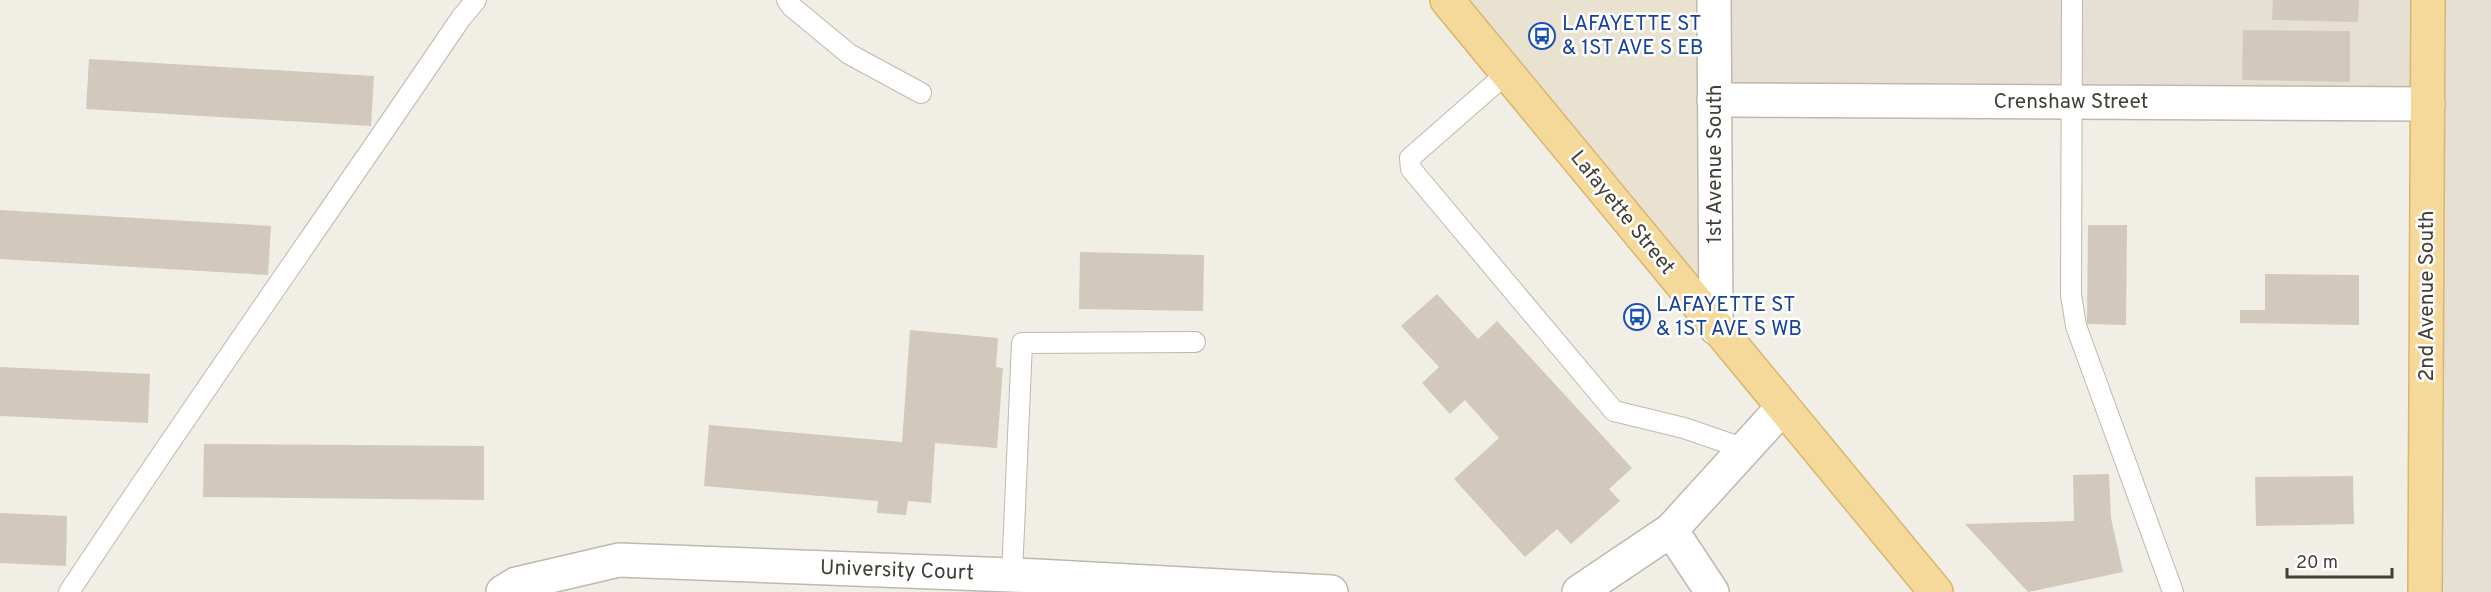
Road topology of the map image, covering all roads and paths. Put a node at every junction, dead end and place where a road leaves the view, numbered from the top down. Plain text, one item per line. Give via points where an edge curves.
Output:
1 (476, 0) edge
2 (787, 0) edge
3 (1447, 0) edge
4 (1714, 0) edge
5 (2072, 0) edge
6 (2428, 0) edge
7 (1507, 73) junction
8 (921, 93) dead end
9 (1714, 100) junction
10 (2071, 102) junction
11 (2428, 104) junction
12 (1716, 328) junction
13 (1195, 342) dead end
14 (1782, 408) junction
15 (1745, 449) junction
16 (1671, 530) junction
17 (1012, 584) edge
18 (69, 592) edge
19 (503, 592) edge
20 (1331, 592) edge
21 (1579, 592) edge
22 (1712, 592) edge
23 (1936, 592) edge
24 (2173, 592) edge
25 (2425, 592) edge

1 - 18 lane
2 - 8 lane via 849,54
3 - 7 main road, Lafayette Street
4 - 9 street, 1st Avenue South
5 - 10 lane
6 - 11 main road, 2nd Avenue South
7 - 12 main road, Lafayette Street
7 - 15 lane via 1410,158 1411,169 1614,411 1684,428
9 - 10 street, Crenshaw Street
9 - 12 street, 1st Avenue South
10 - 11 street, Crenshaw Street
10 - 24 lane via 2071,295 2076,326
11 - 25 main road, 2nd Avenue South
12 - 14 main road, Lafayette Street
13 - 17 lane via 1022,343
14 - 15 street
14 - 23 main road, Lafayette Street
15 - 16 street
16 - 21 street
16 - 22 street
17 - 19 street, University Court via 619,560 516,584
17 - 20 street, University Court

